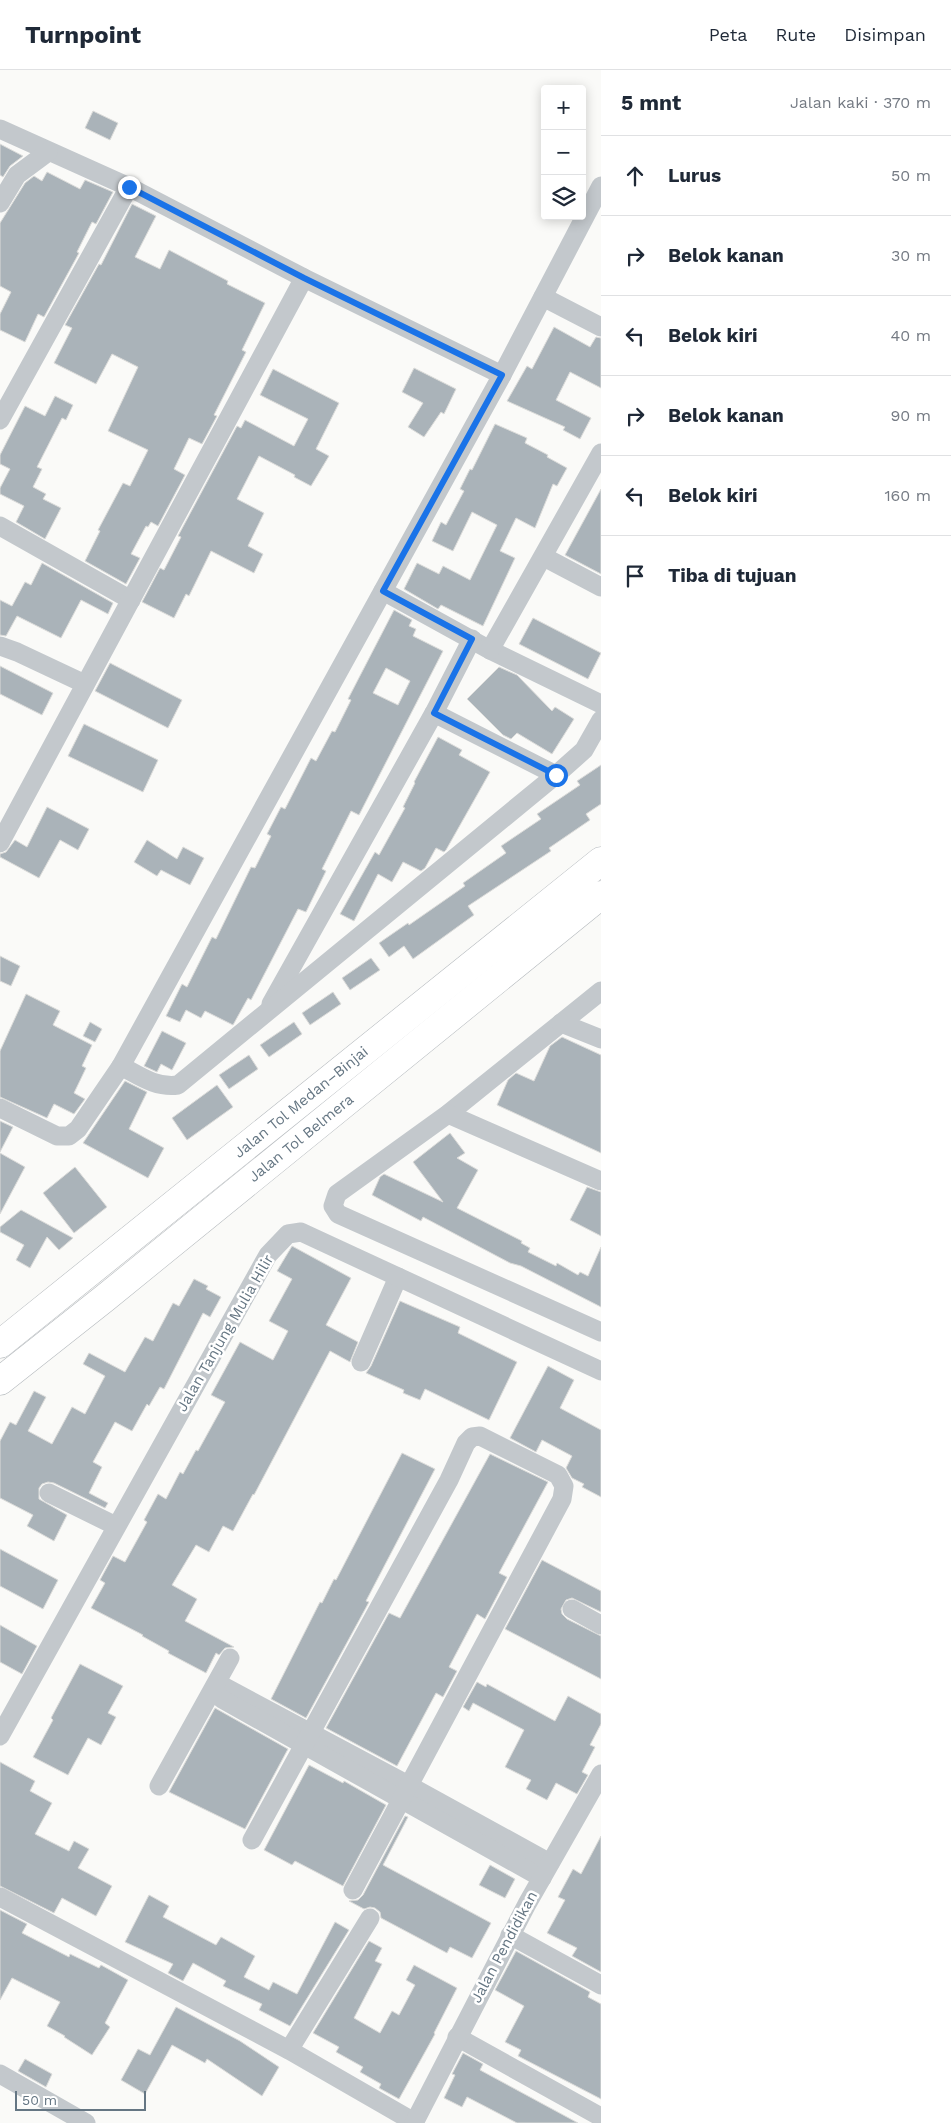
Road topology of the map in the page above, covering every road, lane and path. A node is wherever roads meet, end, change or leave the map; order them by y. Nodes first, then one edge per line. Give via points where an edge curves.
1 (0, 129) edge
2 (48, 152) junction
3 (601, 186) edge
4 (129, 187) junction
5 (0, 203) edge
6 (304, 278) junction
7 (543, 297) junction
8 (601, 327) edge
9 (502, 375) junction
10 (0, 420) edge
11 (601, 453) edge
12 (0, 526) edge
13 (544, 557) junction
14 (601, 587) edge
15 (383, 591) junction
16 (130, 600) junction
17 (472, 639) junction
18 (0, 646) edge
19 (490, 650) junction
20 (85, 684) junction
21 (601, 704) edge
22 (434, 713) junction
23 (601, 720) edge
24 (556, 775) junction
25 (0, 843) edge
26 (601, 860) edge
27 (601, 894) edge
28 (601, 991) edge
29 (266, 1013) junction
30 (561, 1023) junction
31 (601, 1039) edge
32 (121, 1066) junction
33 (0, 1108) edge
34 (448, 1114) junction
35 (601, 1181) edge
36 (398, 1277) junction
37 (601, 1332) edge
38 (0, 1344) edge
39 (361, 1362) dead end
40 (601, 1371) edge
41 (0, 1381) edge
42 (49, 1493) dead end
43 (116, 1526) junction
44 (572, 1609) dead end
45 (601, 1625) edge
46 (230, 1658) dead end
47 (214, 1688) junction
48 (0, 1736) edge
49 (308, 1739) junction
50 (601, 1774) edge
51 (159, 1786) dead end
52 (404, 1792) junction
53 (252, 1840) dead end
54 (546, 1871) junction
55 (353, 1890) dead end
56 (0, 1897) edge
57 (370, 1918) dead end
58 (510, 1935) junction
59 (601, 1985) edge
60 (457, 2037) junction
61 (289, 2050) junction
62 (0, 2074) edge
63 (601, 2117) edge
64 (414, 2122) edge
65 (86, 2123) edge

1 - 2 street
2 - 4 street
2 - 5 street via 17,175
3 - 7 street
4 - 6 street
4 - 10 street
6 - 9 street
6 - 16 street
7 - 8 street
7 - 9 street
9 - 15 street
11 - 13 street
12 - 16 street
13 - 14 street
13 - 19 street
15 - 17 street
15 - 32 street
16 - 20 street
17 - 19 street
17 - 22 street
18 - 20 street
19 - 21 street
20 - 25 street
22 - 24 street
22 - 29 street
23 - 24 street via 584,750
24 - 29 street
26 - 38 highway, Jalan Tol Medan–Binjai
27 - 41 highway, Jalan Tol Belmera
28 - 30 street
29 - 32 street via 178,1086 155,1084
30 - 31 street
30 - 34 street
32 - 33 street via 78,1129 68,1136 57,1136
34 - 35 street
34 - 37 street via 337,1194 334,1208 338,1214
36 - 39 street
36 - 40 street, Jalan Tanjung Mulia Hilir
36 - 43 street, Jalan Tanjung Mulia Hilir via 301,1232 288,1234 268,1255
42 - 43 street
43 - 48 street, Jalan Tanjung Mulia Hilir
44 - 45 street
46 - 47 street
47 - 49 street
47 - 51 street
49 - 52 street
49 - 52 street via 466,1443 472,1437 480,1436 558,1475 564,1486 562,1498
49 - 53 street
50 - 54 street, Jalan Pendidikan
52 - 54 street
52 - 55 street
54 - 58 street, Jalan Pendidikan
56 - 61 street
57 - 61 street
58 - 59 street
58 - 60 street, Jalan Pendidikan
60 - 63 street
60 - 64 street, Jalan Pendidikan
61 - 64 street
62 - 65 street

